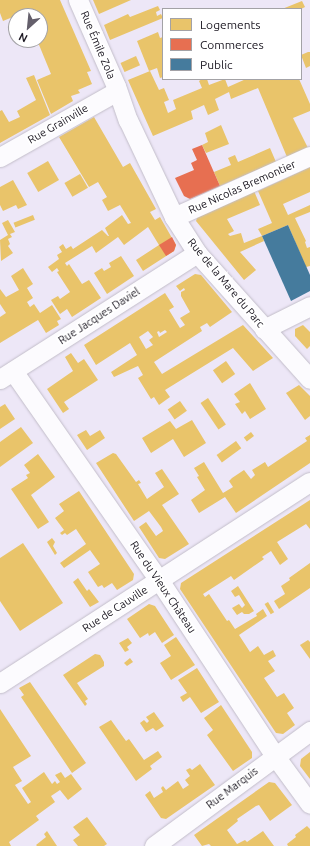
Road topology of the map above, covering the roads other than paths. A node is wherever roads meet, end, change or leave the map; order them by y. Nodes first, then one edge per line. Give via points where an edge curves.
1 (78, 0) edge
2 (117, 91) junction
3 (310, 156) edge
4 (0, 157) edge
5 (174, 217) junction
6 (197, 253) junction
7 (310, 306) edge
8 (264, 329) junction
9 (7, 375) edge
10 (310, 379) edge
11 (310, 482) edge
12 (159, 580) junction
13 (0, 683) edge
14 (310, 731) edge
15 (275, 756) junction
16 (310, 804) edge
17 (154, 846) edge

1 - 2 street, Rue Émile Zola
2 - 4 street, Rue Grainville
2 - 5 street, Rue de la Mare du Parc
3 - 5 street, Rue Nicolas Bremontier
5 - 6 street, Rue de la Mare du Parc
6 - 8 street, Rue de la Mare du Parc
6 - 9 street, Rue Jacques Daviel
7 - 8 street
8 - 10 street, Rue de la Mare du Parc
9 - 12 street, Rue du Vieux Château
11 - 12 street, Rue de Cauville
12 - 13 street, Rue de Cauville
12 - 15 street, Rue du Vieux Château
14 - 15 street, Rue Marquis
15 - 16 street, Rue du Vieux Château
15 - 17 street, Rue Marquis

